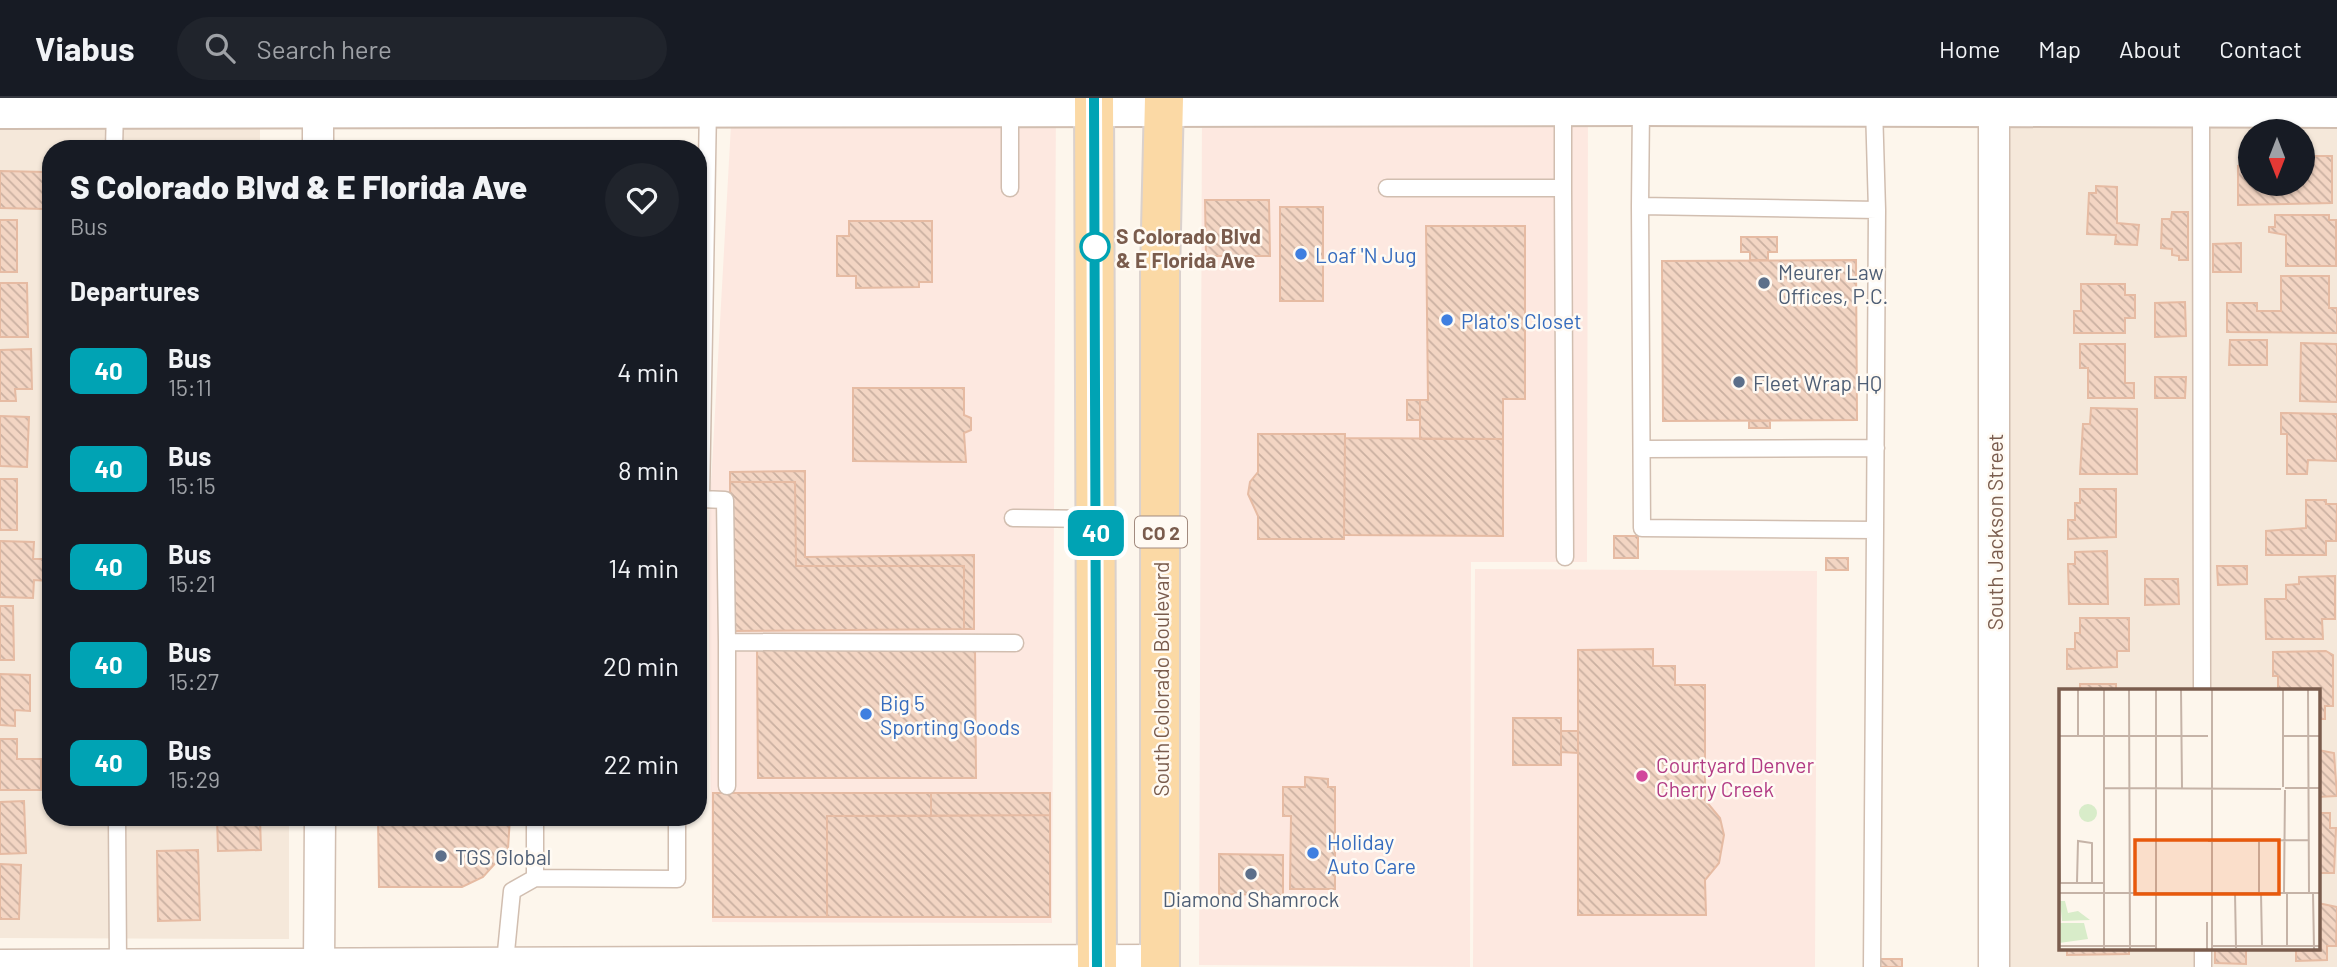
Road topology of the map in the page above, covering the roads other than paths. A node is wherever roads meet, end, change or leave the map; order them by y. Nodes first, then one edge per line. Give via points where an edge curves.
1 (1094, 102) edge
2 (1994, 102) edge
3 (75, 103) edge
4 (491, 103) edge
5 (708, 103) edge
6 (1164, 103) edge
7 (1616, 103) edge
8 (2201, 103) edge
9 (295, 105) edge
10 (1010, 107) junction
11 (1563, 107) junction
12 (1874, 107) junction
13 (115, 108) junction
14 (2337, 108) edge
15 (0, 109) edge
16 (114, 140) edge
17 (313, 140) edge
18 (707, 140) edge
19 (1010, 187) dead end
20 (1387, 188) dead end
21 (1563, 188) junction
22 (1640, 206) junction
23 (1877, 210) junction
24 (1876, 448) junction
25 (1642, 449) junction
26 (707, 499) edge
27 (1013, 518) dead end
28 (1096, 519) junction
29 (1875, 530) junction
30 (1564, 557) dead end
31 (727, 642) junction
32 (1015, 643) dead end
33 (2203, 689) edge
34 (727, 786) dead end
35 (117, 826) edge
36 (320, 826) edge
37 (535, 826) edge
38 (677, 826) edge
39 (535, 878) junction
40 (505, 961) junction
41 (1160, 963) edge
42 (118, 964) junction
43 (612, 964) edge
44 (703, 964) edge
45 (768, 964) edge
46 (1097, 964) edge
47 (0, 965) edge
48 (319, 965) edge
49 (1872, 967) edge
50 (1994, 967) edge

1 - 6 street
1 - 10 street
1 - 28 main road
2 - 8 street
2 - 12 street
2 - 50 street, South Jackson Street
3 - 13 street
3 - 15 street
4 - 5 street
4 - 9 street
5 - 10 street
5 - 18 lane
6 - 11 street
6 - 41 main road, South Colorado Boulevard / CO 2
7 - 11 street
7 - 12 street
7 - 22 lane
8 - 14 street
8 - 33 lane
9 - 13 street
9 - 17 street
10 - 19 lane
11 - 21 lane
12 - 23 lane
13 - 16 lane
20 - 21 lane
21 - 30 lane
22 - 23 lane
22 - 25 lane
23 - 24 lane
24 - 25 lane
24 - 29 lane
25 - 29 lane via 1642,528
26 - 31 lane via 725,500
27 - 28 lane
28 - 46 main road
29 - 49 lane
31 - 32 lane
31 - 34 lane
35 - 42 lane
36 - 48 street
37 - 39 lane
38 - 39 lane via 677,879
39 - 40 lane via 512,891
40 - 43 street
40 - 48 street
41 - 46 street
42 - 47 street
42 - 48 street
43 - 44 street
44 - 45 street
45 - 46 street

